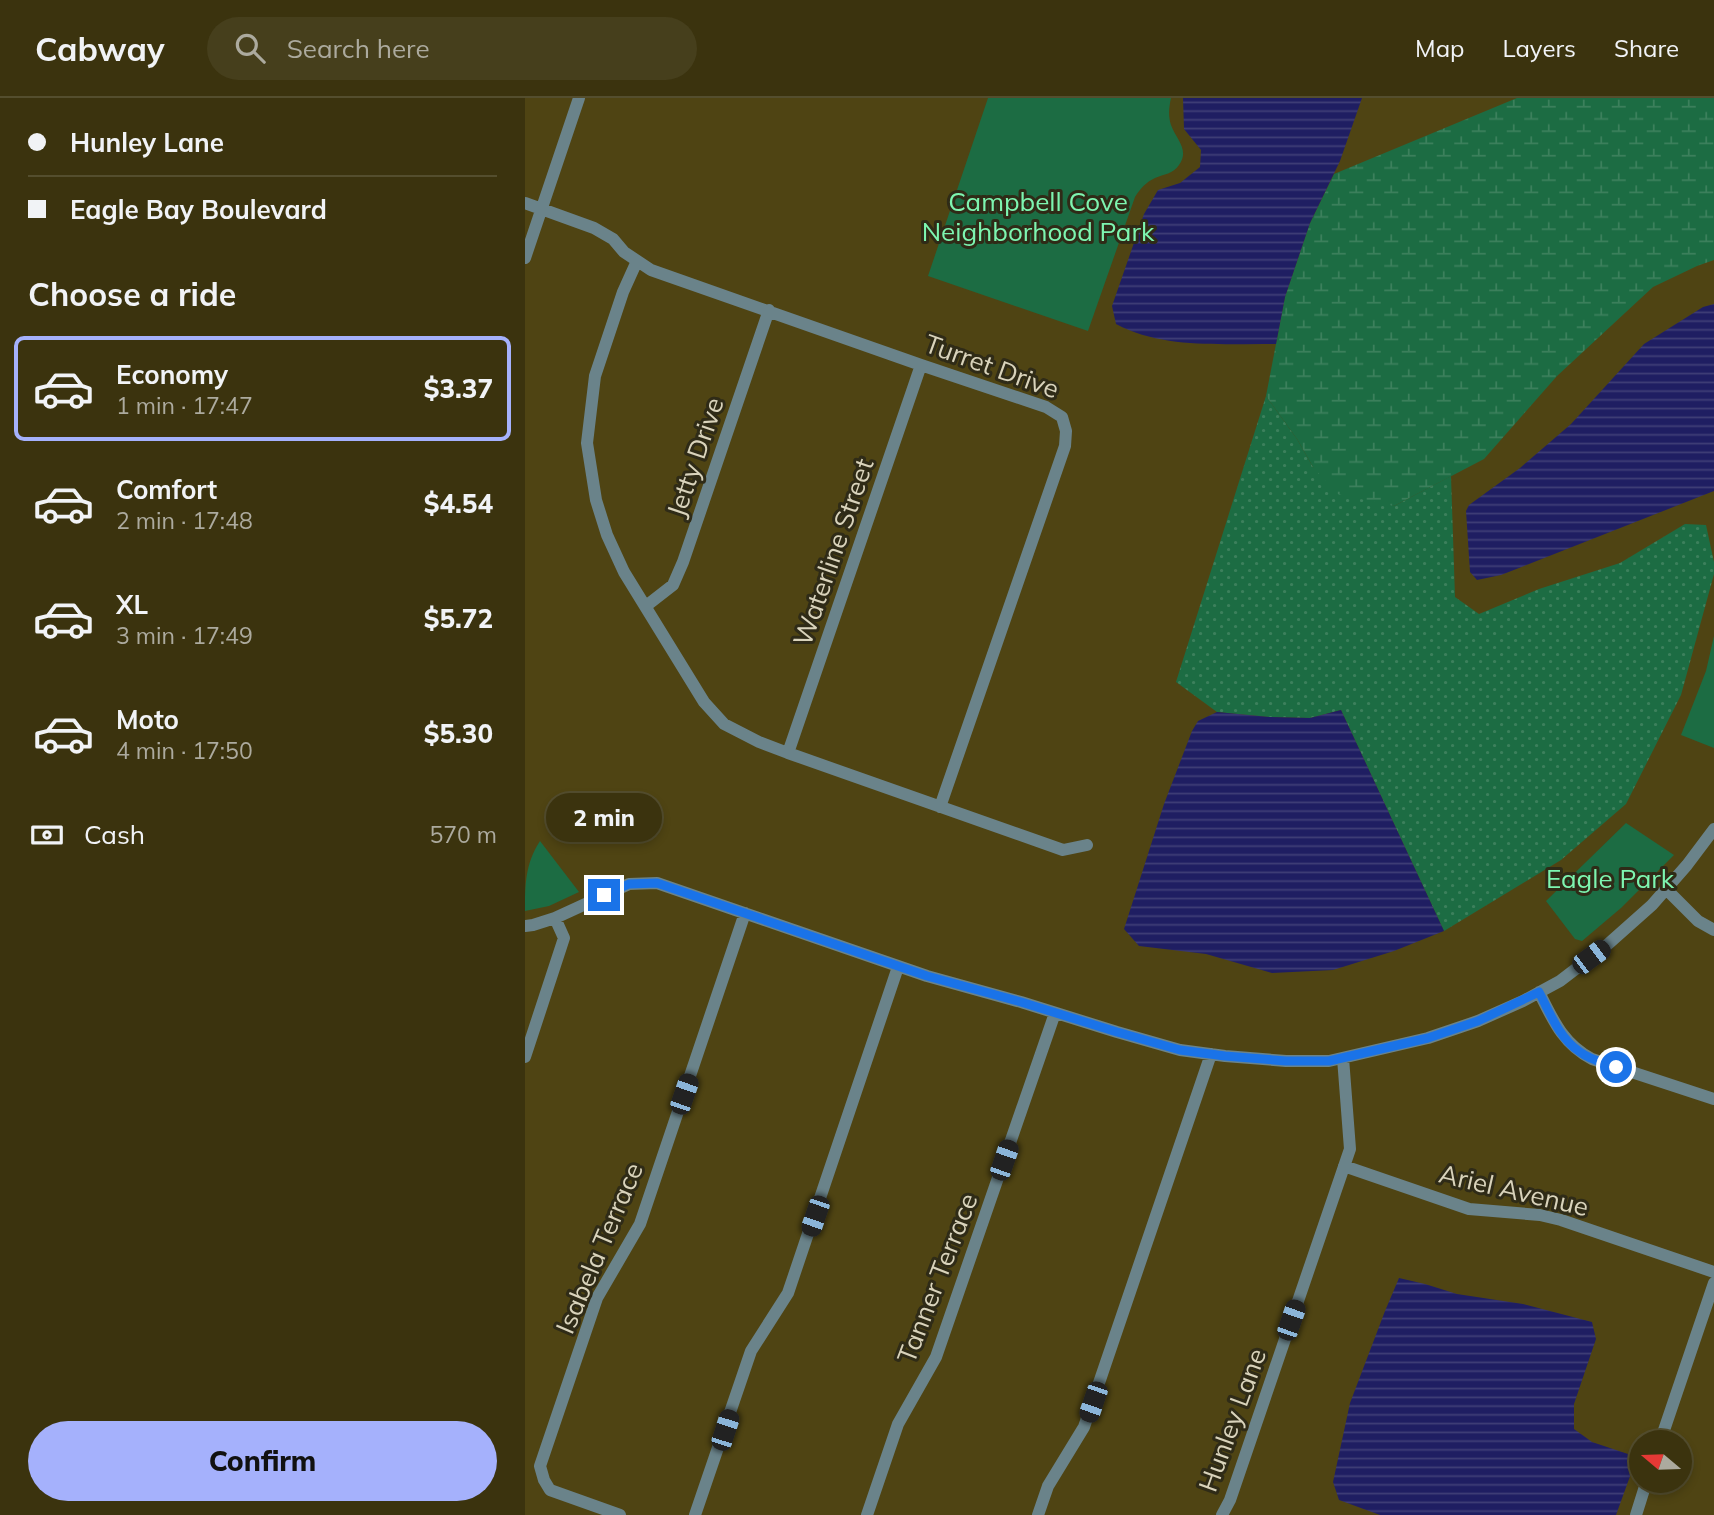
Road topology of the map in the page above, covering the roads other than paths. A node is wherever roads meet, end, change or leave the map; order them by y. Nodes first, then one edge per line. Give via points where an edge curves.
1 (579, 98) edge
2 (525, 204) edge
3 (541, 209) junction
4 (525, 258) edge
5 (637, 261) junction
6 (769, 310) junction
7 (921, 365) junction
8 (646, 606) junction
9 (787, 753) junction
10 (940, 807) junction
11 (1714, 829) edge
12 (1087, 845) dead end
13 (1666, 889) junction
14 (745, 913) junction
15 (555, 918) junction
16 (525, 926) edge
17 (1714, 930) edge
18 (898, 967) junction
19 (1539, 992) junction
20 (1055, 1013) junction
21 (1211, 1054) junction
22 (525, 1057) edge
23 (1343, 1058) junction
24 (1714, 1099) edge
25 (1344, 1166) junction
26 (1714, 1272) edge
27 (1714, 1283) edge
28 (1664, 1430) edge
29 (1643, 1493) edge
30 (620, 1515) edge
31 (695, 1515) edge
32 (867, 1515) edge
33 (1038, 1515) edge
34 (1222, 1515) edge
35 (1637, 1515) edge

1 - 3 street
2 - 3 street, Turret Drive
3 - 4 street
3 - 5 street, Turret Drive via 594,228
5 - 6 street, Turret Drive via 651,270
5 - 8 street via 595,376 587,443 607,535
6 - 7 street, Turret Drive
6 - 8 street, Jetty Drive via 678,573 673,585
7 - 9 street, Waterline Street
7 - 10 street, Turret Drive via 1046,407 1062,417 1066,431 1065,446
8 - 9 street via 704,702 724,724
9 - 10 street
10 - 12 street via 1063,850
11 - 13 street
13 - 17 street
13 - 19 street via 1607,946
14 - 15 street via 657,883 629,884
14 - 18 street
14 - 30 street, Isabela Terrace via 640,1224 597,1298 540,1466 550,1490
15 - 16 street
15 - 22 street via 564,939
18 - 20 street
18 - 31 street via 788,1293 751,1350
19 - 23 street via 1428,1038
19 - 24 street via 1557,1027 1580,1053
20 - 21 street via 1180,1050
20 - 32 street, Tanner Terrace via 936,1357 898,1424
21 - 23 street via 1286,1061
21 - 33 street via 1084,1427 1048,1486
23 - 25 street, Hunley Lane via 1350,1149
25 - 26 street, Ariel Avenue via 1469,1209 1561,1220
25 - 34 street, Hunley Lane
27 - 28 street
29 - 35 street

